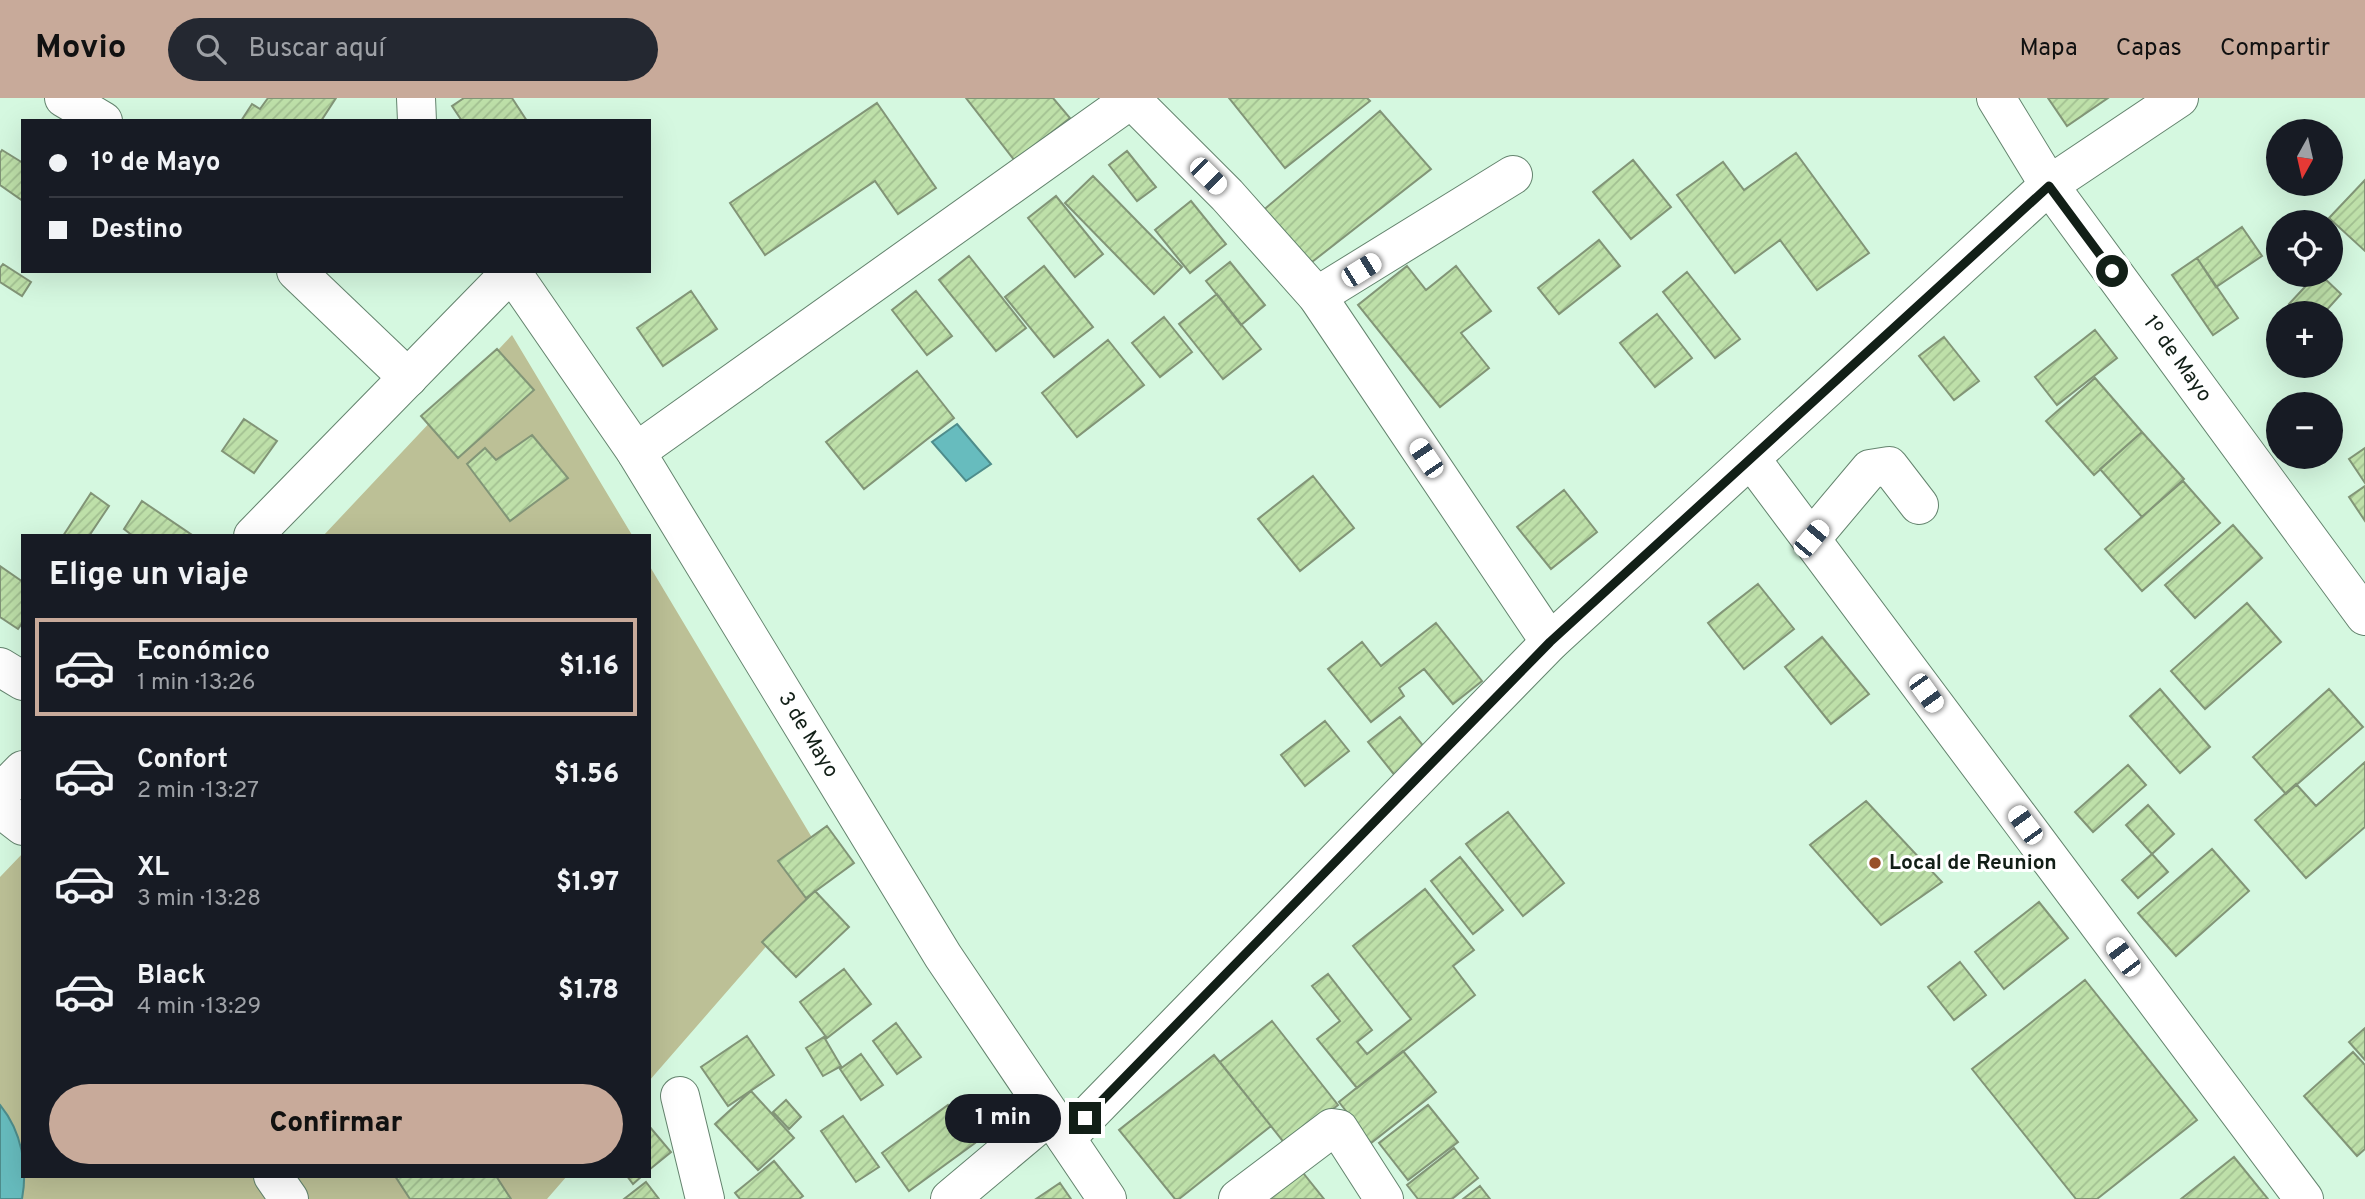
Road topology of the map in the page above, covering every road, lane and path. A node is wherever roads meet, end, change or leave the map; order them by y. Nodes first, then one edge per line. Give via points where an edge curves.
1 (64, 98) edge
2 (416, 98) edge
3 (1131, 98) edge
4 (1996, 98) edge
5 (2179, 98) edge
6 (100, 119) edge
7 (417, 119) edge
8 (1513, 175) dead end
9 (2049, 186) junction
10 (298, 273) edge
11 (510, 273) edge
12 (512, 273) edge
13 (1317, 296) junction
14 (408, 378) junction
15 (636, 452) junction
16 (1751, 459) junction
17 (1919, 505) dead end
18 (255, 534) edge
19 (1811, 539) junction
20 (2365, 616) edge
21 (1550, 642) junction
22 (0, 667) edge
23 (21, 680) edge
24 (21, 772) edge
25 (0, 793) edge
26 (0, 808) edge
27 (21, 825) edge
28 (680, 1096) dead end
29 (1058, 1127) junction
30 (274, 1178) edge
31 (289, 1199) edge
32 (705, 1199) edge
33 (950, 1199) edge
34 (1107, 1199) edge
35 (1238, 1199) edge
36 (1384, 1199) edge
37 (2304, 1199) edge

1 - 6 street
2 - 7 street
3 - 13 street via 1227,195
3 - 15 street
4 - 9 street, 1º de Mayo
5 - 9 street
8 - 13 street
9 - 16 street
9 - 20 street, 1º de Mayo
10 - 14 street
11 - 14 street
12 - 15 street, 3 de Mayo
13 - 21 street
14 - 18 street
15 - 29 street, 3 de Mayo via 943,956
16 - 19 street
16 - 21 street
17 - 19 street via 1889,466 1870,469
19 - 37 street
21 - 29 street
22 - 23 street
24 - 25 street
26 - 27 street
28 - 32 street
29 - 33 street
29 - 34 street, 3 de Mayo
30 - 31 street
35 - 36 street via 1332,1128 1339,1129

